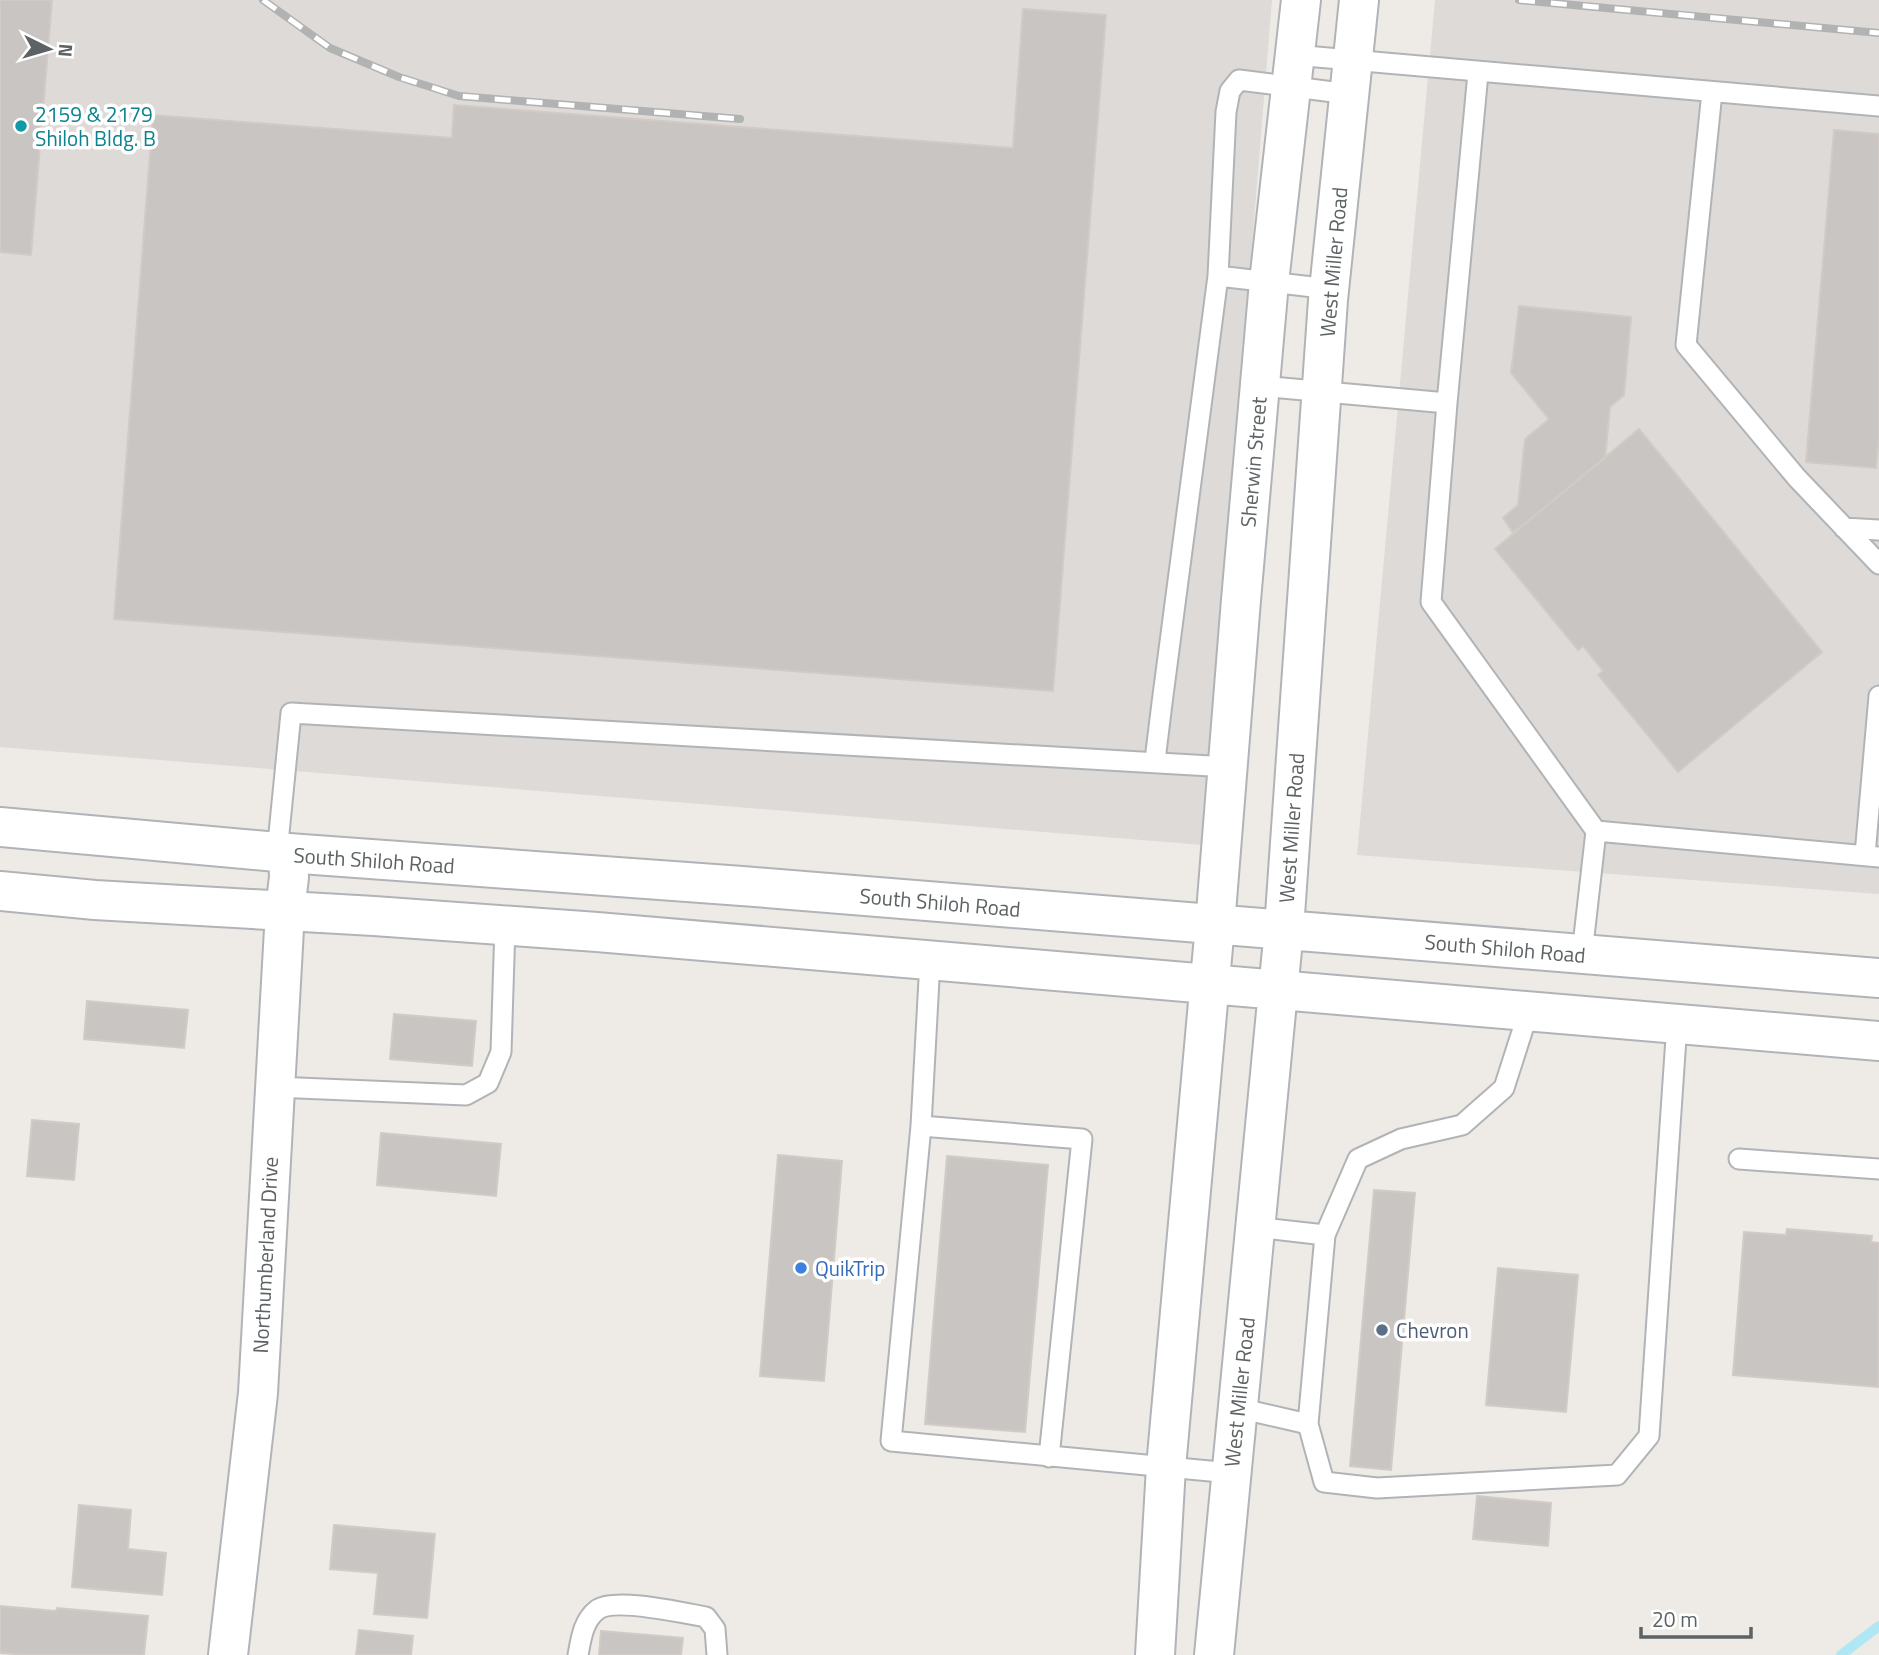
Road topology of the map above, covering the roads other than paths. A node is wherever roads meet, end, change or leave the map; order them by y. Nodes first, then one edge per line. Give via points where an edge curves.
1 (1301, 0) edge
2 (1359, 0) edge
3 (1293, 70) junction
4 (1478, 73) junction
5 (1351, 78) junction
6 (1712, 92) junction
7 (1879, 106) edge
8 (1218, 276) junction
9 (1269, 282) junction
10 (1329, 289) junction
11 (1260, 386) junction
12 (1322, 391) junction
13 (1447, 403) junction
14 (1844, 528) junction
15 (1879, 530) edge
16 (1879, 564) edge
17 (1879, 696) edge
18 (1157, 762) junction
19 (1228, 767) junction
20 (0, 827) edge
21 (1596, 831) junction
22 (283, 853) junction
23 (1872, 856) edge
24 (0, 891) edge
25 (285, 911) junction
26 (1215, 925) junction
27 (505, 926) junction
28 (1284, 929) junction
29 (1582, 954) junction
30 (930, 961) junction
31 (1879, 978) edge
32 (1210, 985) junction
33 (1278, 988) junction
34 (1529, 1010) junction
35 (1677, 1023) junction
36 (1879, 1041) edge
37 (275, 1087) junction
38 (921, 1126) junction
39 (1739, 1159) dead end
40 (1879, 1169) edge
41 (1255, 1227) junction
42 (1325, 1236) junction
43 (1238, 1408) junction
44 (1308, 1424) junction
45 (1049, 1457) junction
46 (1166, 1466) junction
47 (1231, 1473) junction
48 (228, 1655) edge
49 (578, 1655) edge
50 (717, 1655) edge
51 (1155, 1655) edge
52 (1214, 1655) edge

1 - 3 main road, Sherwin Street
2 - 5 main road, West Miller Road
3 - 5 lane
3 - 5 lane
3 - 8 lane via 1239,80 1230,91
3 - 9 main road, Sherwin Street
4 - 5 lane
4 - 6 lane
4 - 13 lane
5 - 10 main road, West Miller Road
6 - 7 lane
6 - 14 lane via 1686,345
8 - 9 lane
8 - 18 lane
9 - 10 lane
9 - 11 main road, Sherwin Street
10 - 12 main road, West Miller Road
11 - 12 lane
11 - 19 main road, Sherwin Street
12 - 13 lane
12 - 28 main road, West Miller Road
13 - 21 lane via 1431,602
14 - 15 lane
14 - 16 lane
17 - 23 lane
18 - 19 lane
18 - 22 lane via 291,713
19 - 26 main road, Sherwin Street
20 - 22 main road, South Shiloh Road
21 - 23 lane
21 - 29 lane
22 - 25 main road, Northumberland Drive via 289,877
22 - 26 main road, South Shiloh Road
24 - 25 main road
25 - 27 main road
25 - 37 main road, Northumberland Drive
26 - 28 main road, South Shiloh Road
26 - 32 main road
27 - 30 main road
27 - 37 lane via 501,1052 488,1083 466,1095
28 - 29 main road, South Shiloh Road
28 - 33 main road, West Miller Road
29 - 31 main road, South Shiloh Road
30 - 32 main road
30 - 38 lane
32 - 33 main road
32 - 46 main road
33 - 34 main road
33 - 41 main road, West Miller Road
34 - 35 main road
34 - 42 lane via 1504,1088 1461,1125 1401,1139 1358,1159
35 - 36 main road
35 - 44 lane via 1649,1436 1617,1475 1377,1488 1324,1482
37 - 48 main road, Northumberland Drive via 258,1393
38 - 45 lane via 891,1441
38 - 45 lane via 1082,1139
39 - 40 lane
41 - 42 lane
41 - 43 main road, West Miller Road
42 - 44 lane
43 - 44 lane
43 - 47 main road, West Miller Road
45 - 46 lane
46 - 47 lane
46 - 51 main road
47 - 52 main road, West Miller Road
49 - 50 lane via 584,1627 597,1610 614,1603 706,1617 715,1629

